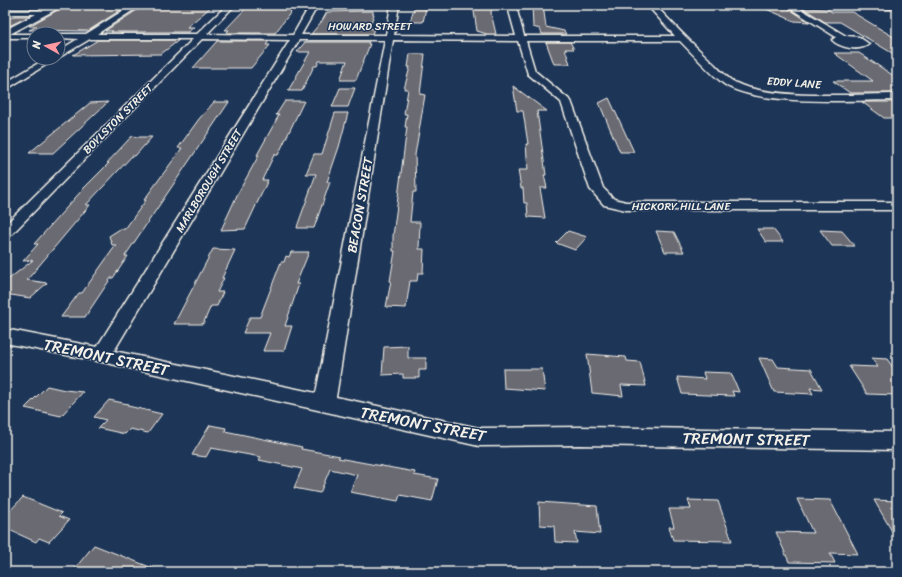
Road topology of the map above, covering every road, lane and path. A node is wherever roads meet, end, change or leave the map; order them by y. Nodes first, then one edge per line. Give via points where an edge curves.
1 (60, 5) edge
2 (138, 5) edge
3 (231, 5) edge
4 (314, 5) edge
5 (395, 5) edge
6 (513, 5) edge
7 (651, 5) edge
8 (789, 5) edge
9 (869, 5) edge
10 (897, 7) edge
11 (5, 12) edge
12 (46, 12) junction
13 (5, 35) edge
14 (26, 36) edge
15 (66, 36) edge
16 (200, 36) junction
17 (88, 37) junction
18 (296, 37) junction
19 (390, 37) junction
20 (843, 37) dead end
21 (522, 39) junction
22 (682, 39) junction
23 (66, 50) edge
24 (40, 66) edge
25 (5, 87) edge
26 (897, 98) edge
27 (897, 206) edge
28 (5, 233) edge
29 (5, 336) edge
30 (102, 356) junction
31 (324, 404) junction
32 (897, 441) edge

1 - 12 street
2 - 17 street
3 - 16 street, BOYLSTON STREET
4 - 18 street, MARLBOROUGH STREET
5 - 19 street, BEACON STREET
6 - 21 street, HICKORY HILL LANE
7 - 22 street, EDDY LANE
8 - 20 street
9 - 10 street
11 - 12 street
12 - 13 street
13 - 14 street
15 - 17 street, HOWARD STREET
16 - 17 street, HOWARD STREET
16 - 18 street, HOWARD STREET
16 - 28 street, BOYLSTON STREET
17 - 23 street
18 - 19 street, HOWARD STREET
18 - 30 street, MARLBOROUGH STREET
19 - 21 street, HOWARD STREET
19 - 31 street, BEACON STREET
21 - 22 street, HOWARD STREET
21 - 27 street, HICKORY HILL LANE via 531,72 566,101 597,189 609,202 626,206
22 - 26 street, EDDY LANE via 728,82 737,87 788,97
24 - 25 street
29 - 30 street, TREMONT STREET
30 - 31 street, TREMONT STREET
31 - 32 street, TREMONT STREET via 479,437

